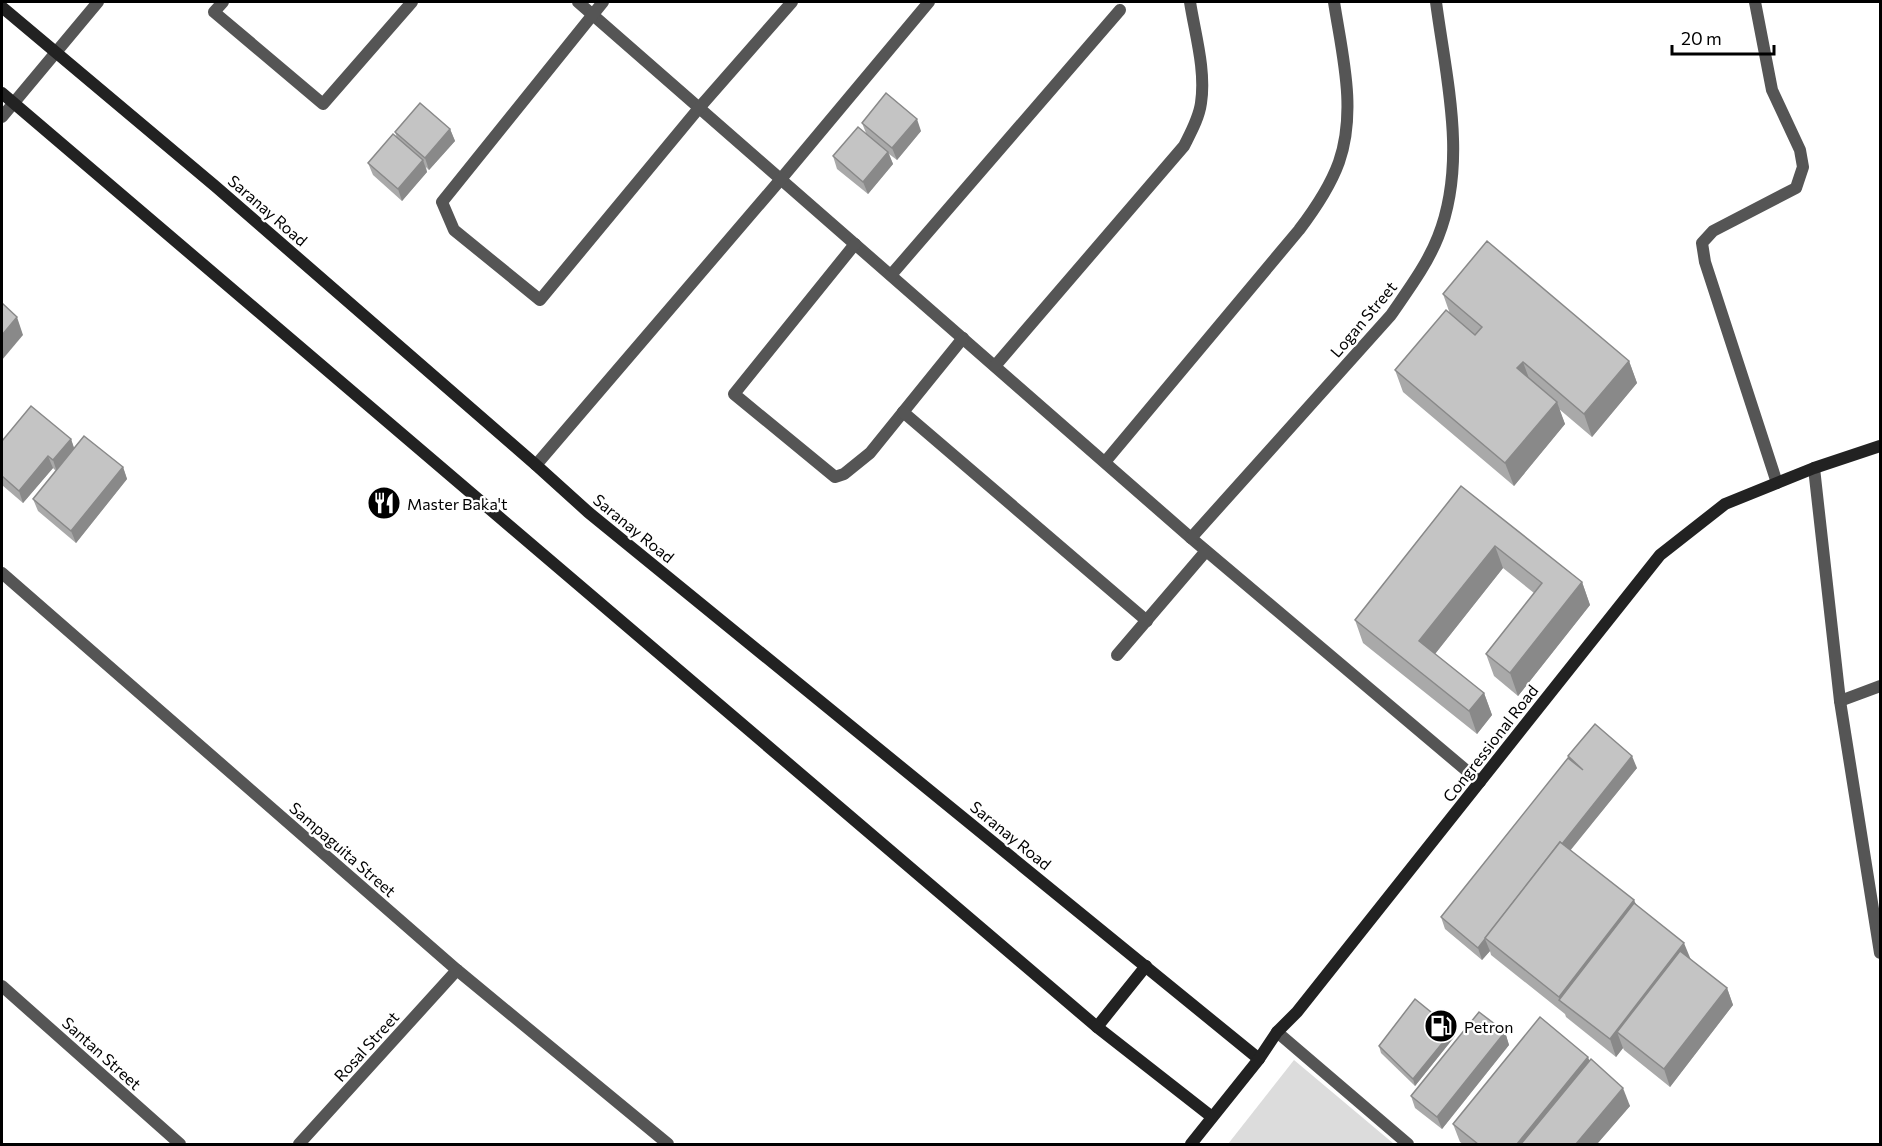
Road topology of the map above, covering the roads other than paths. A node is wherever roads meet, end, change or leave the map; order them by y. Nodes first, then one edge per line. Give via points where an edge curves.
1 (98, 2) edge
2 (223, 2) edge
3 (412, 2) edge
4 (578, 2) edge
5 (603, 2) edge
6 (792, 2) edge
7 (928, 2) edge
8 (1190, 2) edge
9 (1334, 2) edge
10 (1436, 2) edge
11 (1755, 2) edge
12 (2, 7) edge
13 (1120, 10) dead end
14 (592, 14) junction
15 (54, 54) junction
16 (2, 93) edge
17 (13, 104) junction
18 (699, 108) junction
19 (2, 117) edge
20 (780, 179) junction
21 (855, 244) junction
22 (891, 275) junction
23 (963, 338) junction
24 (995, 366) junction
25 (903, 411) junction
26 (1881, 447) edge
27 (1105, 462) junction
28 (536, 465) junction
29 (1814, 468) junction
30 (1777, 483) junction
31 (1191, 538) junction
32 (1206, 551) junction
33 (2, 573) edge
34 (1147, 621) junction
35 (1118, 655) dead end
36 (1881, 686) edge
37 (1840, 701) junction
38 (1480, 782) junction
39 (1881, 952) edge
40 (1146, 966) junction
41 (456, 970) junction
42 (2, 986) edge
43 (1097, 1027) junction
44 (1277, 1032) junction
45 (1259, 1059) junction
46 (1212, 1117) junction
47 (180, 1144) edge
48 (299, 1144) edge
49 (668, 1144) edge
50 (1191, 1144) edge
51 (1408, 1144) edge

1 - 15 street
2 - 3 street via 214,12 323,104
4 - 14 street
5 - 14 street
6 - 18 street
7 - 20 street
8 - 24 street via 1202,77 1201,104 1184,146
9 - 27 street via 1347,85 1347,122 1339,162 1318,204
10 - 31 street, Logan Street via 1454,140 1451,196 1438,237 1418,277 1391,315
11 - 30 street via 1772,90 1800,150 1803,166 1796,188 1713,231 1702,243
12 - 15 street, Saranay Road
13 - 22 street
14 - 18 street
14 - 18 street via 442,202 454,230 540,300
15 - 17 street
15 - 28 street, Saranay Road via 215,186
16 - 17 street
17 - 19 street
17 - 43 street
18 - 20 street
20 - 21 street
20 - 28 street
21 - 22 street
21 - 25 street via 734,394 835,477 870,453
22 - 23 street
23 - 24 street
23 - 25 street
24 - 27 street
25 - 34 street
26 - 29 street, Congressional Road
27 - 31 street
28 - 40 street, Saranay Road via 597,520
29 - 30 street, Congressional Road
29 - 37 street
30 - 38 street, Congressional Road via 1725,504 1660,555
31 - 32 street
32 - 34 street
32 - 38 street
33 - 41 street, Sampaguita Street
34 - 35 street
36 - 37 street
37 - 39 street
38 - 44 street, Congressional Road
40 - 43 street
40 - 45 street, Saranay Road
41 - 48 street, Rosal Street
41 - 49 street, Sampaguita Street
42 - 47 street, Santan Street
43 - 46 street
44 - 45 street, Congressional Road
44 - 51 street
45 - 46 street, Congressional Road
46 - 50 street, Congressional Road

